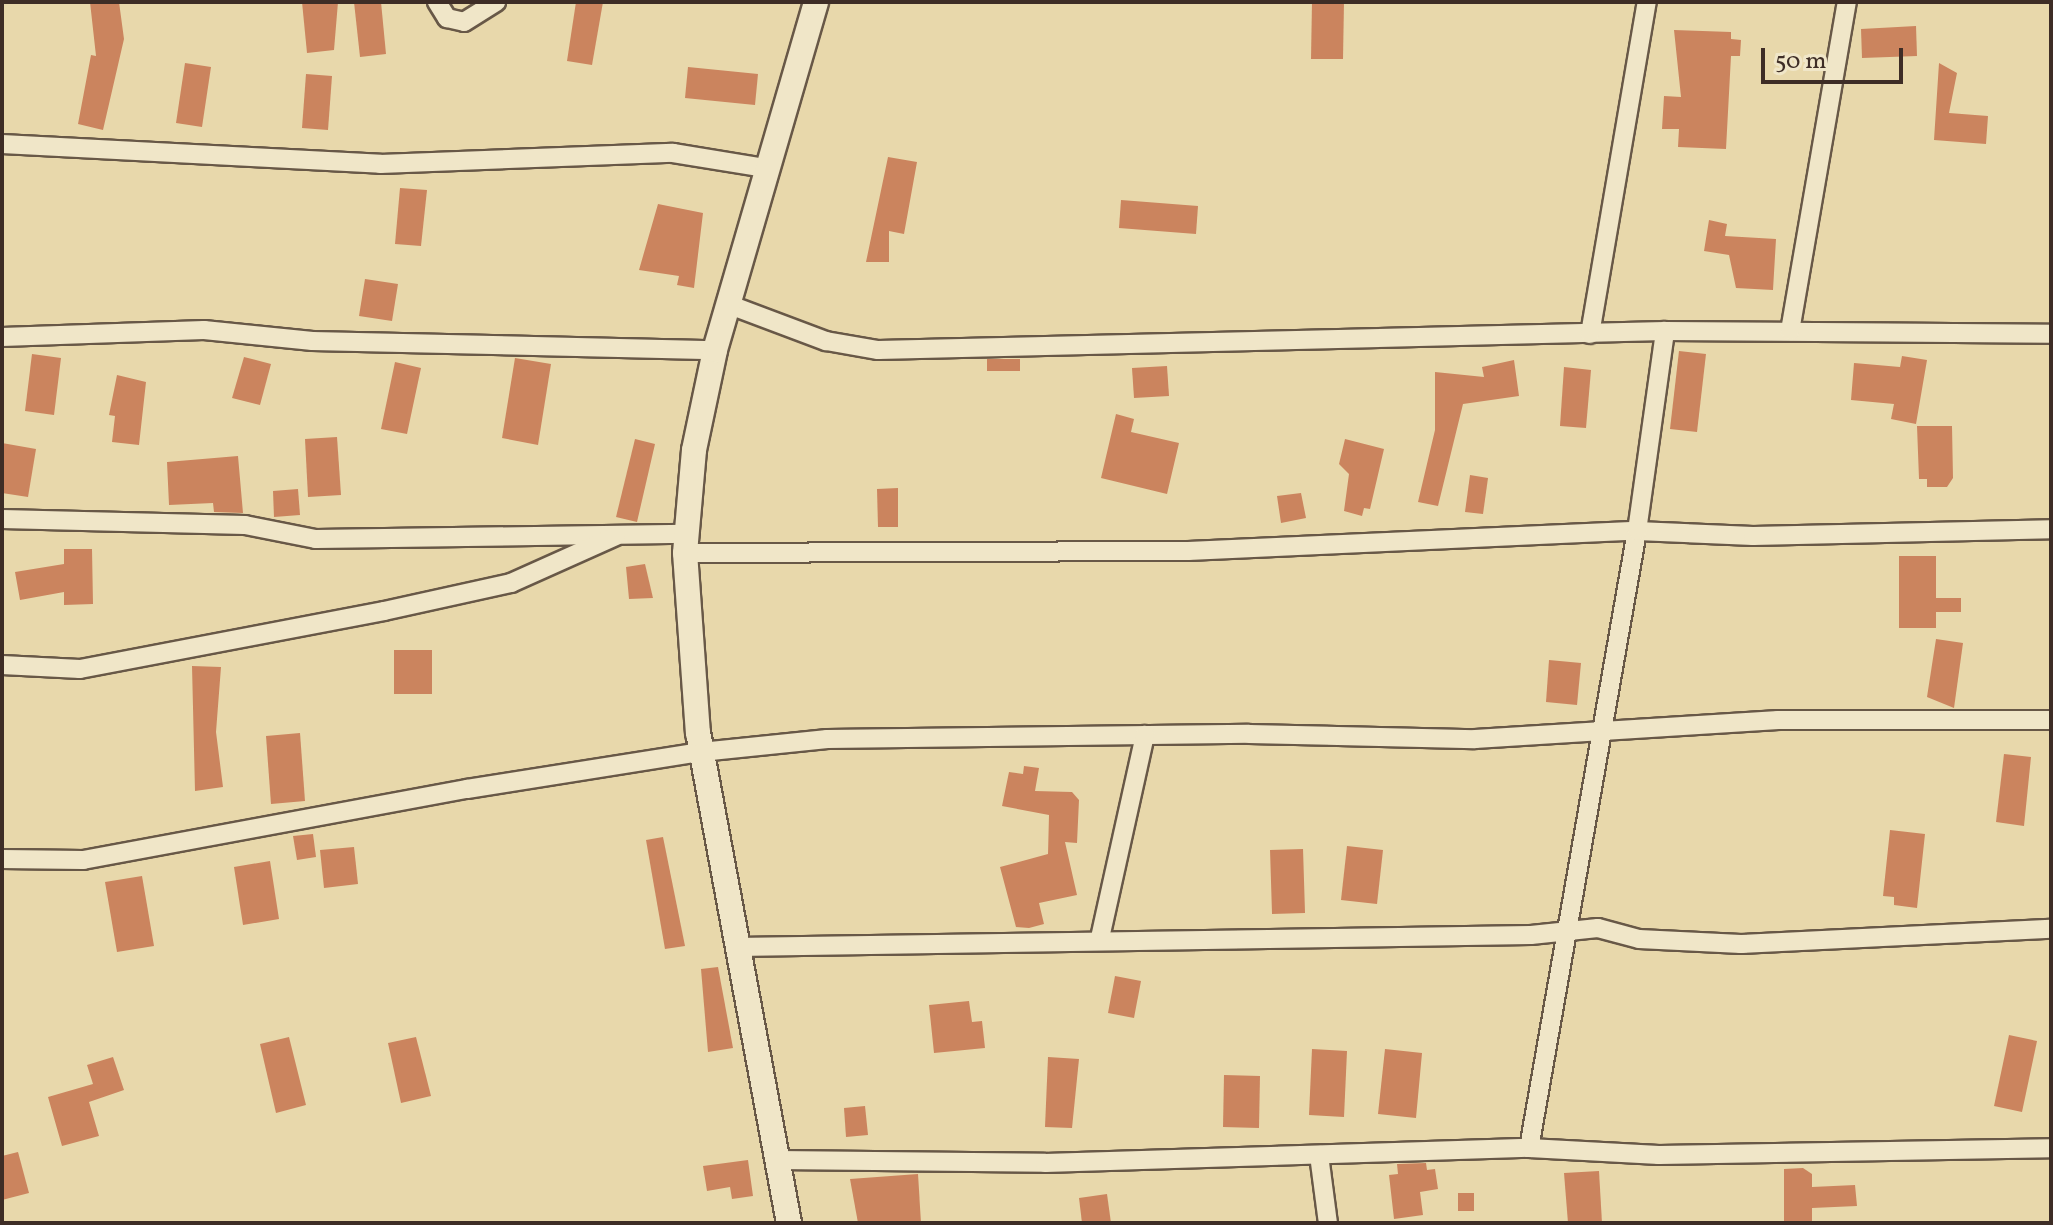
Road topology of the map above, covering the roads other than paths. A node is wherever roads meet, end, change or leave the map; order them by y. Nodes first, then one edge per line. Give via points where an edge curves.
1 (437, 2) edge
2 (496, 2) edge
3 (816, 2) edge
4 (1647, 2) edge
5 (1847, 2) edge
6 (2, 144) edge
7 (766, 168) junction
8 (730, 305) junction
9 (1665, 331) junction
10 (1790, 331) junction
11 (1590, 334) junction
12 (2051, 334) edge
13 (2, 337) edge
14 (715, 350) junction
15 (2, 519) edge
16 (2051, 529) edge
17 (1637, 531) junction
18 (618, 534) junction
19 (686, 543) junction
20 (2, 665) edge
21 (2051, 720) edge
22 (1598, 731) junction
23 (1145, 735) junction
24 (701, 752) junction
25 (2, 859) edge
26 (2051, 929) edge
27 (1568, 931) junction
28 (1100, 938) junction
29 (736, 947) junction
30 (1529, 1148) junction
31 (2051, 1148) edge
32 (1319, 1155) junction
33 (777, 1160) junction
34 (789, 1223) edge
35 (1328, 1223) edge

1 - 2 street via 447,18 464,22
3 - 7 street
4 - 11 street
5 - 10 street
6 - 7 street via 380,164 673,153
7 - 8 street
8 - 11 street via 826,341 878,350
8 - 14 street
9 - 10 street
9 - 11 street
9 - 17 street
10 - 12 street
13 - 14 street via 204,330 312,341
14 - 19 street via 694,450
15 - 18 street via 245,525 316,539
16 - 17 street via 1753,536
17 - 19 street via 1188,551
17 - 22 street
18 - 19 street
18 - 20 street via 511,583 399,608 80,669
19 - 24 street
21 - 22 street via 1791,720
22 - 23 street via 1475,739
22 - 27 street
23 - 24 street via 827,739
23 - 28 street
24 - 25 street via 260,824 83,860
24 - 29 street
26 - 27 street via 1741,944 1639,939 1598,928
27 - 28 street
27 - 30 street
28 - 29 street
29 - 33 street
30 - 31 street via 1659,1155
30 - 32 street
32 - 33 street via 1045,1163
32 - 35 street
33 - 34 street

